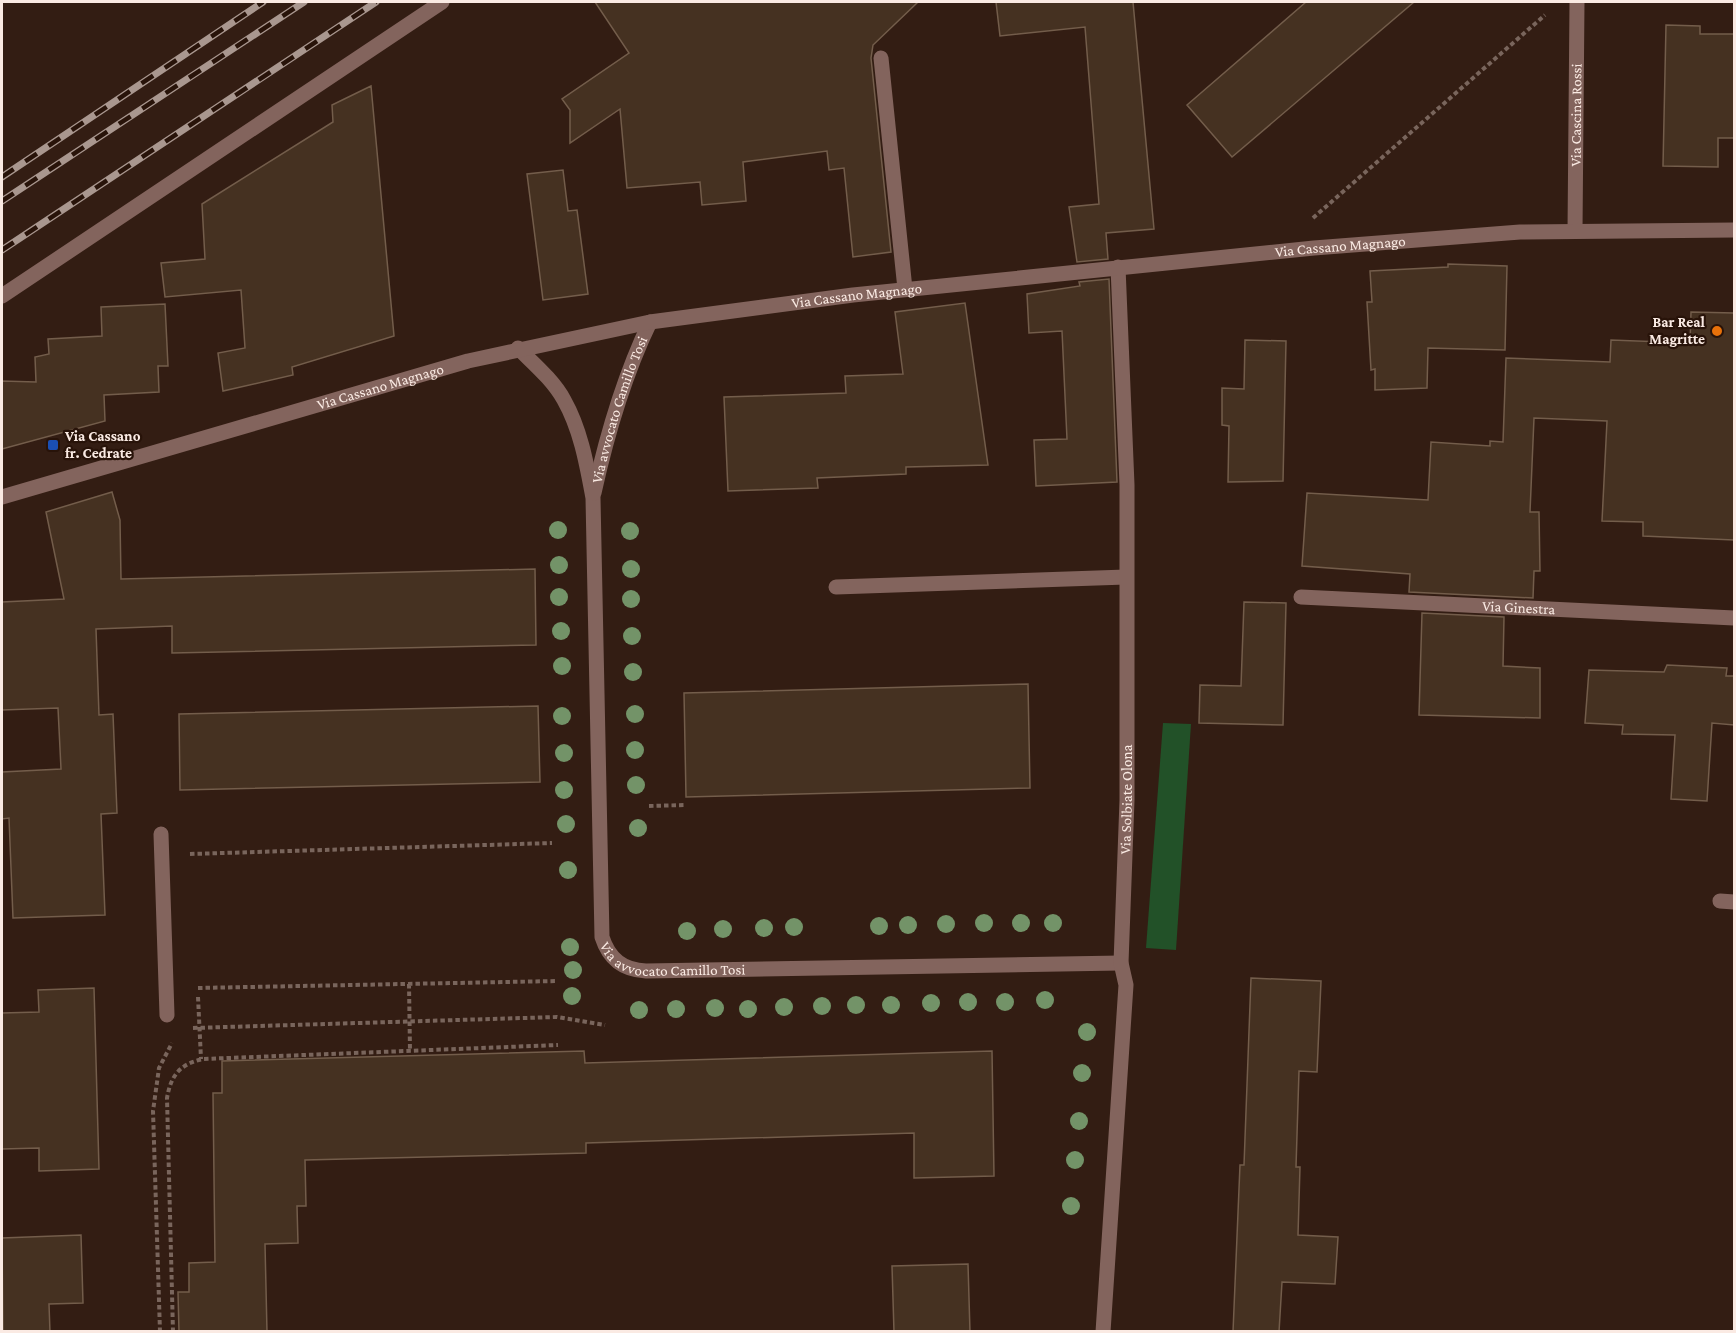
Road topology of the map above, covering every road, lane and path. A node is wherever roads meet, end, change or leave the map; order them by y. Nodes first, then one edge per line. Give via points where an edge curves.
1 (442, 2) edge
2 (1577, 2) edge
3 (1545, 15) dead end
4 (881, 58) dead end
5 (1312, 224) dead end
6 (1734, 230) edge
7 (1575, 231) junction
8 (1118, 267) junction
9 (905, 289) junction
10 (2, 296) edge
11 (650, 322) junction
12 (518, 348) junction
13 (2, 497) edge
14 (593, 498) junction
15 (1126, 577) junction
16 (836, 587) dead end
17 (1301, 597) dead end
18 (1734, 618) edge
19 (685, 805) dead end
20 (649, 806) dead end
21 (161, 834) dead end
22 (552, 843) dead end
23 (162, 855) junction
24 (1121, 963) junction
25 (197, 977) dead end
26 (557, 981) dead end
27 (409, 984) junction
28 (198, 988) junction
29 (167, 1015) dead end
30 (411, 1020) junction
31 (605, 1025) dead end
32 (200, 1026) junction
33 (188, 1029) dead end
34 (180, 1035) dead end
35 (558, 1045) dead end
36 (410, 1051) junction
37 (201, 1059) junction
38 (160, 1332) edge
39 (173, 1332) edge
40 (1102, 1332) edge

1 - 10 street
2 - 7 street, Via Cascina Rossi
3 - 5 path
4 - 9 street
6 - 7 street, Via Cassano Magnago
7 - 8 street, Via Cassano Magnago via 1418,239
8 - 9 street, Via Cassano Magnago
8 - 15 street, Via Solbiate Olona via 1127,485
9 - 11 street, Via Cassano Magnago
11 - 12 street, Via Cassano Magnago
11 - 14 street, Via avvocato Camillo Tosi via 612,421
12 - 13 street, Via Cassano Magnago
12 - 14 street, Via avvocato Camillo Tosi via 565,401 580,439
14 - 24 street, Via avvocato Camillo Tosi via 602,937 611,957 625,967 646,971
15 - 16 street
15 - 24 street, Via Solbiate Olona via 1127,800
17 - 18 street, Via Ginestra
19 - 20 path
21 - 23 street
22 - 23 path
23 - 29 street
24 - 40 street, Via Solbiate Olona via 1126,985
25 - 28 path
26 - 27 path
27 - 28 path
27 - 30 path
28 - 32 path
30 - 31 path via 557,1017
30 - 32 path
30 - 36 path
32 - 33 path
32 - 37 path
34 - 38 path via 159,1068 153,1111
35 - 36 path
36 - 37 path
37 - 39 path via 177,1069 167,1098

